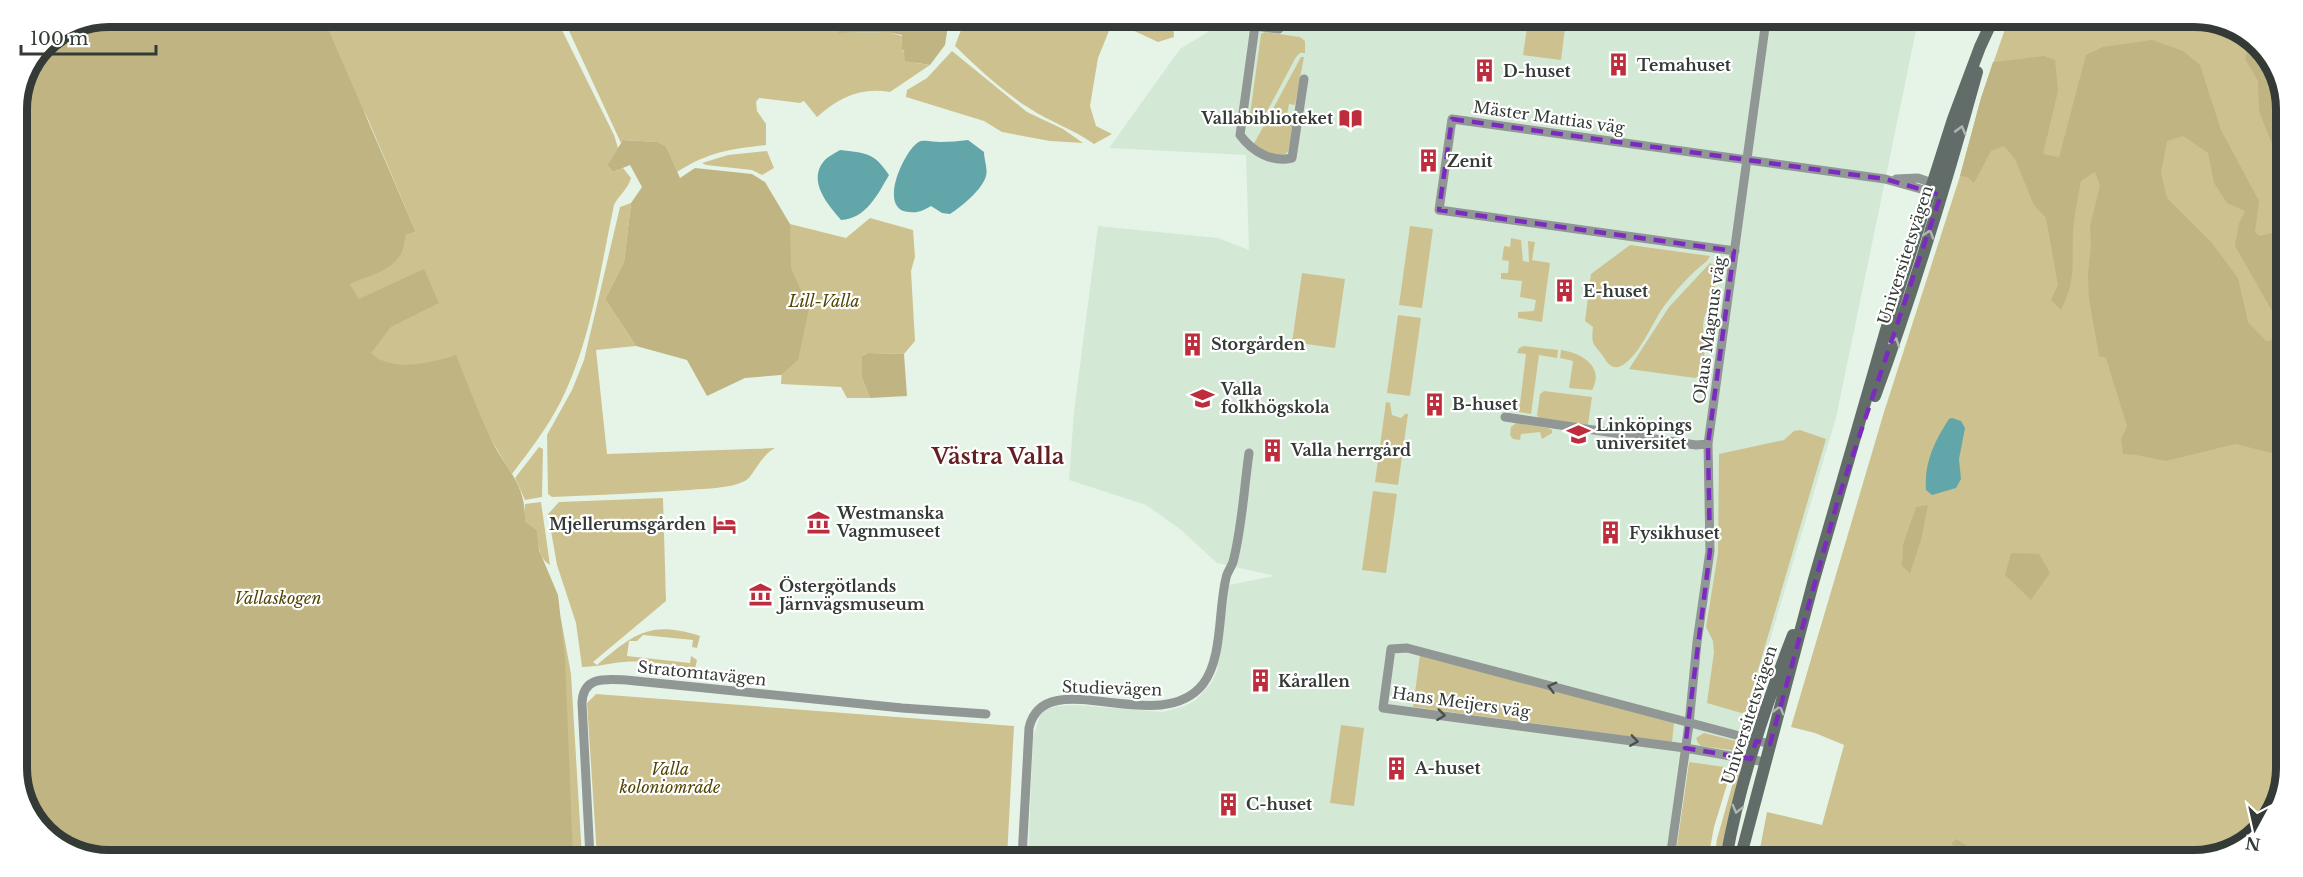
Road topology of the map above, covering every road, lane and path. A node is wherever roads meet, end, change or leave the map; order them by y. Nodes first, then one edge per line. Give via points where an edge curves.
1 (1255, 27) edge
2 (1263, 27) edge
3 (1765, 27) edge
4 (1990, 27) edge
5 (1279, 29) dead end
6 (1304, 79) dead end
7 (1747, 160) junction
8 (1937, 189) junction
9 (1735, 251) junction
10 (1505, 417) dead end
11 (1708, 444) junction
12 (1249, 453) dead end
13 (1812, 583) junction
14 (986, 714) dead end
15 (1689, 724) junction
16 (1756, 741) junction
17 (1770, 744) junction
18 (1685, 748) junction
19 (1751, 759) junction
20 (1765, 762) junction
21 (590, 850) edge
22 (1022, 850) edge
23 (1671, 850) edge
24 (1728, 850) edge
25 (1742, 850) edge

1 - 6 street via 1240,135 1256,151 1280,159 1292,158
2 - 5 street
3 - 7 street, Olaus Magnus väg
4 - 8 main road, Universitetsvägen via 1966,81
7 - 8 street, Mäster Mattias väg via 1885,179 1918,178
7 - 9 street, Olaus Magnus väg
7 - 9 street, Mäster Mattias väg via 1452,119 1439,210
8 - 13 main road, Universitetsvägen via 1886,330
9 - 11 street, Olaus Magnus väg
10 - 11 street
11 - 15 street, Olaus Magnus väg via 1710,551
12 - 22 street, Studievägen via 1236,548 1226,576 1209,675 1194,694 1172,705 1062,699 1040,706 1029,728
13 - 16 main road, Universitetsvägen
17 -> 13 main road, Universitetsvägen
14 - 21 street, Stratomtavägen via 626,680 591,683 583,690 582,703
15 - 16 street, Hans Meijers väg
15 - 18 street, Olaus Magnus väg
15 -> 18 street, Hans Meijers väg via 1407,648 1391,649 1383,708
16 - 17 street, Hans Meijers väg
16 - 19 main road, Universitetsvägen
17 - 20 main road, Universitetsvägen
18 - 19 street, Hans Meijers väg
18 - 23 street, Olaus Magnus väg
19 - 20 street, Hans Meijers väg
19 -> 24 main road, Universitetsvägen
20 - 25 main road, Universitetsvägen

